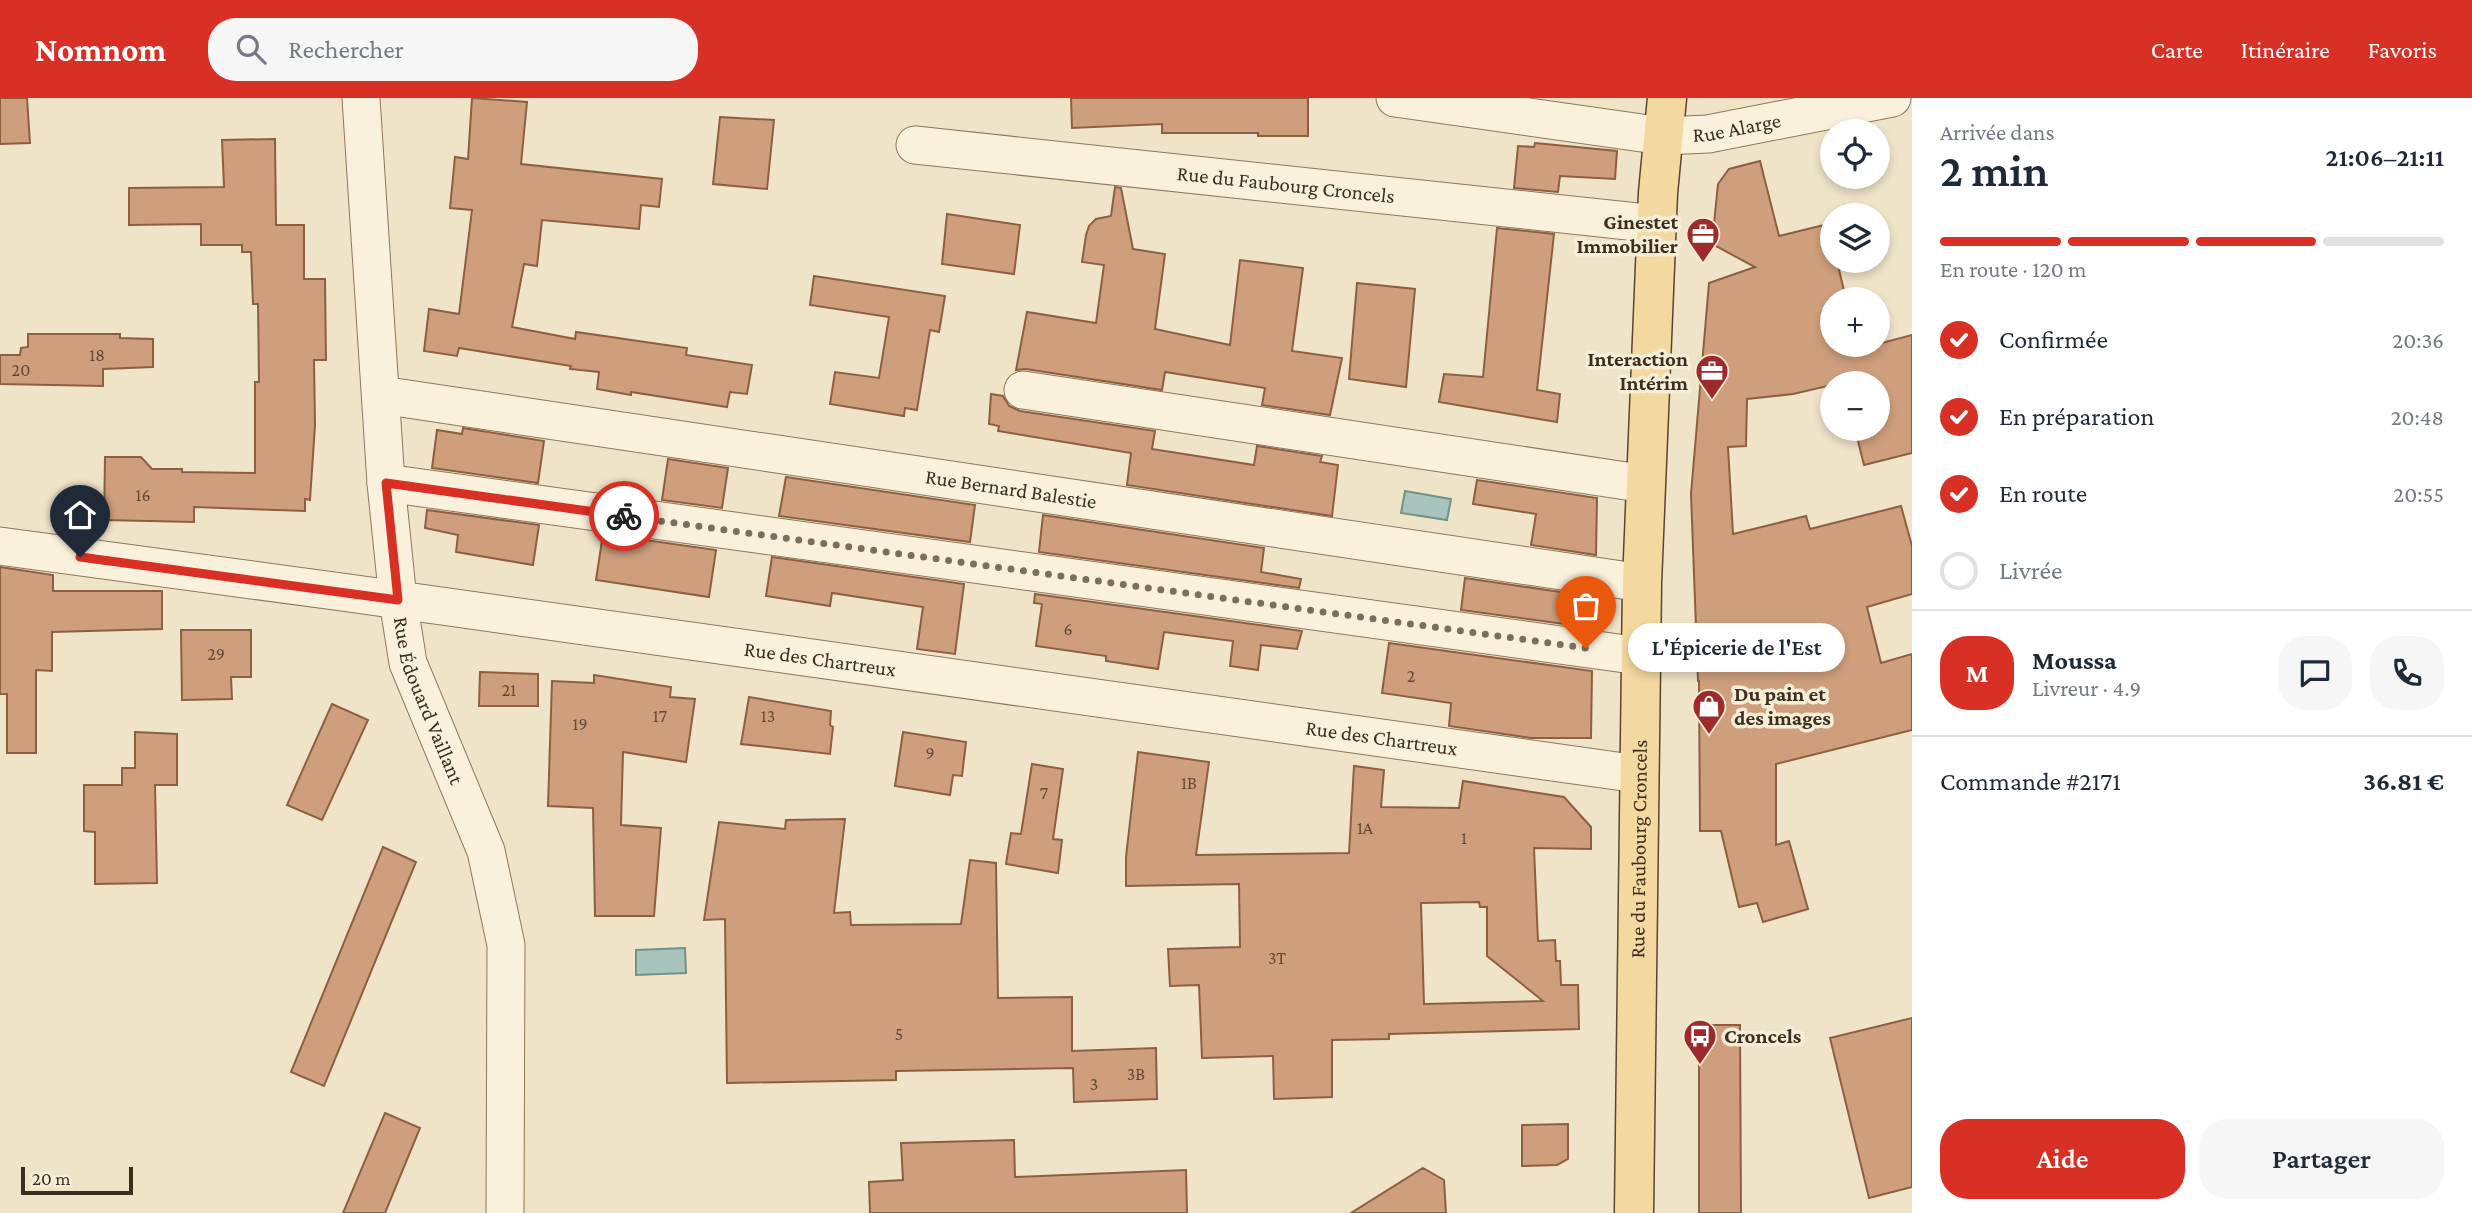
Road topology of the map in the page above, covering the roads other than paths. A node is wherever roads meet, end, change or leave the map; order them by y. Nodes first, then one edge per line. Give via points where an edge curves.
1 (361, 98) edge
2 (1395, 98) edge
3 (1667, 98) edge
4 (1892, 98) edge
5 (1663, 136) junction
6 (915, 145) dead end
7 (1656, 224) junction
8 (1023, 390) dead end
9 (382, 395) junction
10 (386, 483) junction
11 (1646, 484) junction
12 (0, 547) edge
13 (1642, 583) junction
14 (398, 600) junction
15 (1640, 656) junction
16 (1638, 774) junction
17 (505, 1213) edge
18 (1634, 1213) edge

1 - 9 street, Rue Édouard Vaillant
2 - 5 street, Rue Alarge
3 - 5 main road, Rue du Faubourg Croncels
4 - 5 street, Rue Alarge via 1708,134
5 - 7 main road, Rue du Faubourg Croncels
6 - 7 street, Rue du Faubourg Croncels
7 - 11 main road, Rue du Faubourg Croncels
8 - 11 street
9 - 10 street, Rue Édouard Vaillant
9 - 13 street, Rue Bernard Balestie
10 - 14 street, Rue Édouard Vaillant
10 - 15 street
11 - 13 main road, Rue du Faubourg Croncels
12 - 14 street, Rue des Chartreux
13 - 15 main road, Rue du Faubourg Croncels
14 - 16 street, Rue des Chartreux
14 - 17 street, Rue Édouard Vaillant via 408,663 486,851 506,945
15 - 16 main road, Rue du Faubourg Croncels
16 - 18 main road, Rue du Faubourg Croncels

